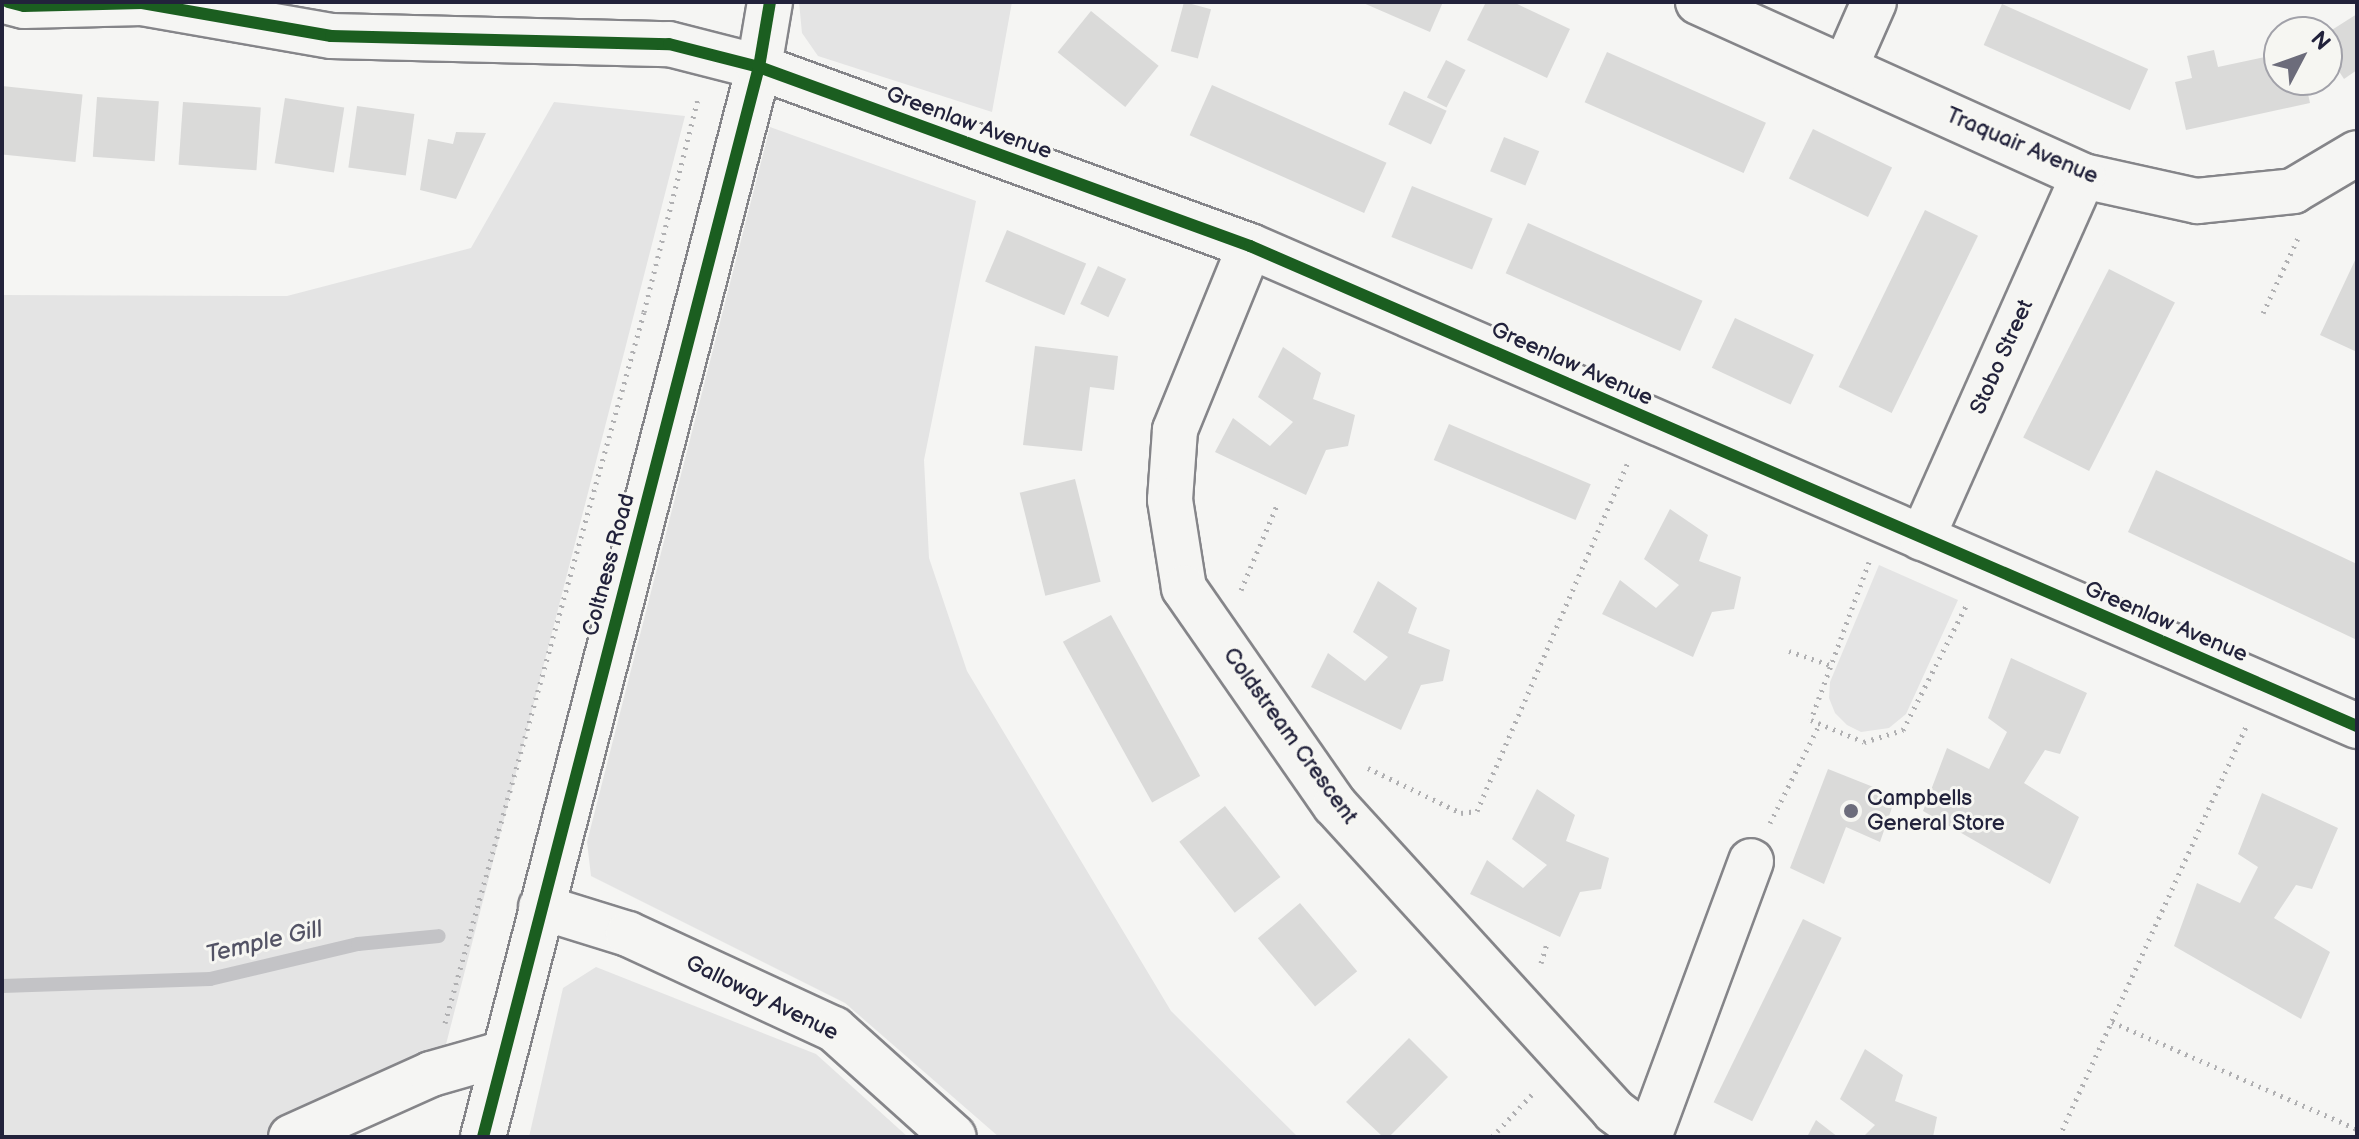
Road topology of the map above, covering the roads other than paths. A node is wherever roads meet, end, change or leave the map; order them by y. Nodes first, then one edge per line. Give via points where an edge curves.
1 (8, 2) edge
2 (770, 2) edge
3 (1698, 2) edge
4 (1874, 2) edge
5 (336, 19) edge
6 (759, 67) junction
7 (1845, 68) junction
8 (2344, 161) edge
9 (2083, 176) junction
10 (1250, 246) junction
11 (1903, 530) junction
12 (2357, 726) edge
13 (1751, 861) road end
14 (541, 907) junction
15 (504, 1053) junction
16 (291, 1137) edge
17 (483, 1137) edge
18 (954, 1137) edge
19 (1649, 1137) edge

1 - 5 street, Greenlaw Avenue via 142,3
2 - 6 street, Coltness Road
3 - 7 street, Traquair Avenue
4 - 7 street
5 - 6 street, Greenlaw Avenue via 669,44
6 - 10 street, Greenlaw Avenue
6 - 14 street, Coltness Road
7 - 9 street, Traquair Avenue
8 - 9 street, Traquair Avenue via 2293,191 2197,201
9 - 11 street, Stobo Street
10 - 11 street, Greenlaw Avenue
10 - 19 street, Coldstream Crescent via 1175,430 1170,500 1184,588 1335,805 1614,1111
11 - 12 street, Greenlaw Avenue
13 - 19 street
14 - 15 street, Coltness Road
14 - 18 street, Galloway Avenue via 628,934 834,1029
15 - 16 street via 431,1074
15 - 17 street, Coltness Road

